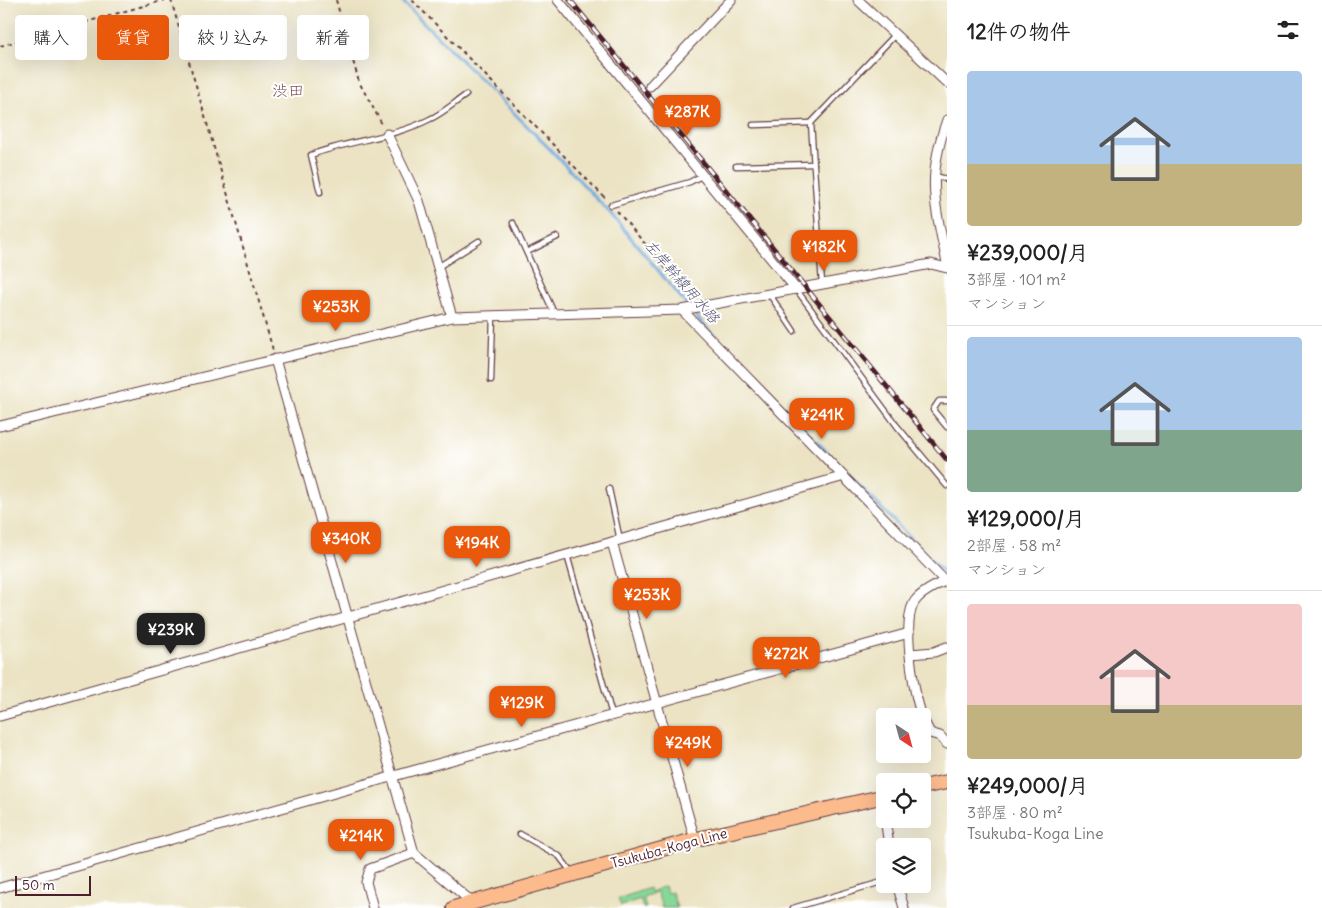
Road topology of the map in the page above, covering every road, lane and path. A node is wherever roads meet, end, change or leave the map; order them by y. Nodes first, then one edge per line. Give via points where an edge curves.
1 (165, 0) edge
2 (171, 0) edge
3 (336, 0) edge
4 (412, 0) edge
5 (558, 0) edge
6 (730, 0) edge
7 (858, 0) edge
8 (895, 34) junction
9 (0, 46) edge
10 (947, 82) edge
11 (650, 86) dead end
12 (466, 95) dead end
13 (947, 120) edge
14 (811, 123) junction
15 (753, 125) dead end
16 (387, 134) junction
17 (814, 164) junction
18 (736, 166) dead end
19 (703, 175) junction
20 (933, 176) junction
21 (947, 179) edge
22 (320, 192) dead end
23 (612, 205) junction
24 (513, 223) dead end
25 (943, 227) edge
26 (557, 237) dead end
27 (479, 240) dead end
28 (526, 252) junction
29 (947, 263) edge
30 (438, 267) junction
31 (947, 268) edge
32 (822, 284) junction
33 (796, 289) junction
34 (769, 294) junction
35 (700, 308) junction
36 (682, 310) junction
37 (554, 314) junction
38 (493, 316) junction
39 (452, 317) junction
40 (794, 331) dead end
41 (275, 359) junction
42 (491, 380) dead end
43 (947, 401) edge
44 (0, 426) edge
45 (947, 427) edge
46 (841, 477) junction
47 (947, 486) edge
48 (610, 490) dead end
49 (616, 541) junction
50 (567, 555) junction
51 (946, 582) edge
52 (348, 617) junction
53 (910, 633) junction
54 (947, 647) edge
55 (910, 654) junction
56 (657, 703) junction
57 (920, 708) edge
58 (612, 715) junction
59 (0, 716) edge
60 (931, 733) edge
61 (947, 744) edge
62 (394, 776) junction
63 (947, 782) edge
64 (931, 786) edge
65 (876, 798) edge
66 (520, 834) dead end
67 (695, 840) junction
68 (414, 853) junction
69 (573, 874) junction
70 (876, 884) edge
71 (0, 888) edge
72 (900, 893) edge
73 (472, 903) junction
74 (373, 908) edge
75 (454, 908) edge
76 (793, 908) edge
77 (904, 908) edge

1 - 9 path
2 - 41 path
3 - 16 path via 359,82
4 - 23 path
5 - 19 street
6 - 11 street
7 - 8 street
8 - 10 street
8 - 14 lane
12 - 16 lane via 430,119
13 - 20 street
14 - 15 lane
14 - 17 lane
16 - 22 lane via 330,147 311,155
16 - 30 street via 419,201
17 - 18 lane
17 - 32 lane
19 - 23 lane via 690,182
19 - 33 street
20 - 21 lane
20 - 25 street via 933,196
23 - 35 path
24 - 28 lane
25 - 29 street
26 - 28 lane
27 - 30 lane
28 - 37 lane
30 - 39 street
31 - 32 street via 930,264
32 - 33 street
33 - 34 street
33 - 47 lane
34 - 35 street
34 - 40 lane
35 - 36 street
36 - 37 street
36 - 46 street
37 - 38 street
38 - 39 street
38 - 42 lane
39 - 41 street
41 - 44 street
41 - 52 street
43 - 45 lane via 939,401 933,410
46 - 49 street
46 - 51 street
48 - 49 lane
49 - 50 street
49 - 56 street
50 - 52 street
50 - 58 lane
51 - 53 street via 914,602
52 - 59 street
52 - 62 street
53 - 55 street
53 - 56 street
54 - 55 street
55 - 57 street
56 - 58 street
56 - 67 street
58 - 62 street
60 - 61 street via 940,736
62 - 68 street
62 - 71 street
63 - 64 main road
65 - 67 main road, Tsukuba-Koga Line
66 - 69 lane via 559,856
67 - 69 main road, Tsukuba-Koga Line
68 - 73 street
68 - 74 street via 370,869 366,882
69 - 73 main road, Tsukuba-Koga Line
70 - 76 lane
72 - 77 street
73 - 75 main road, Tsukuba-Koga Line

